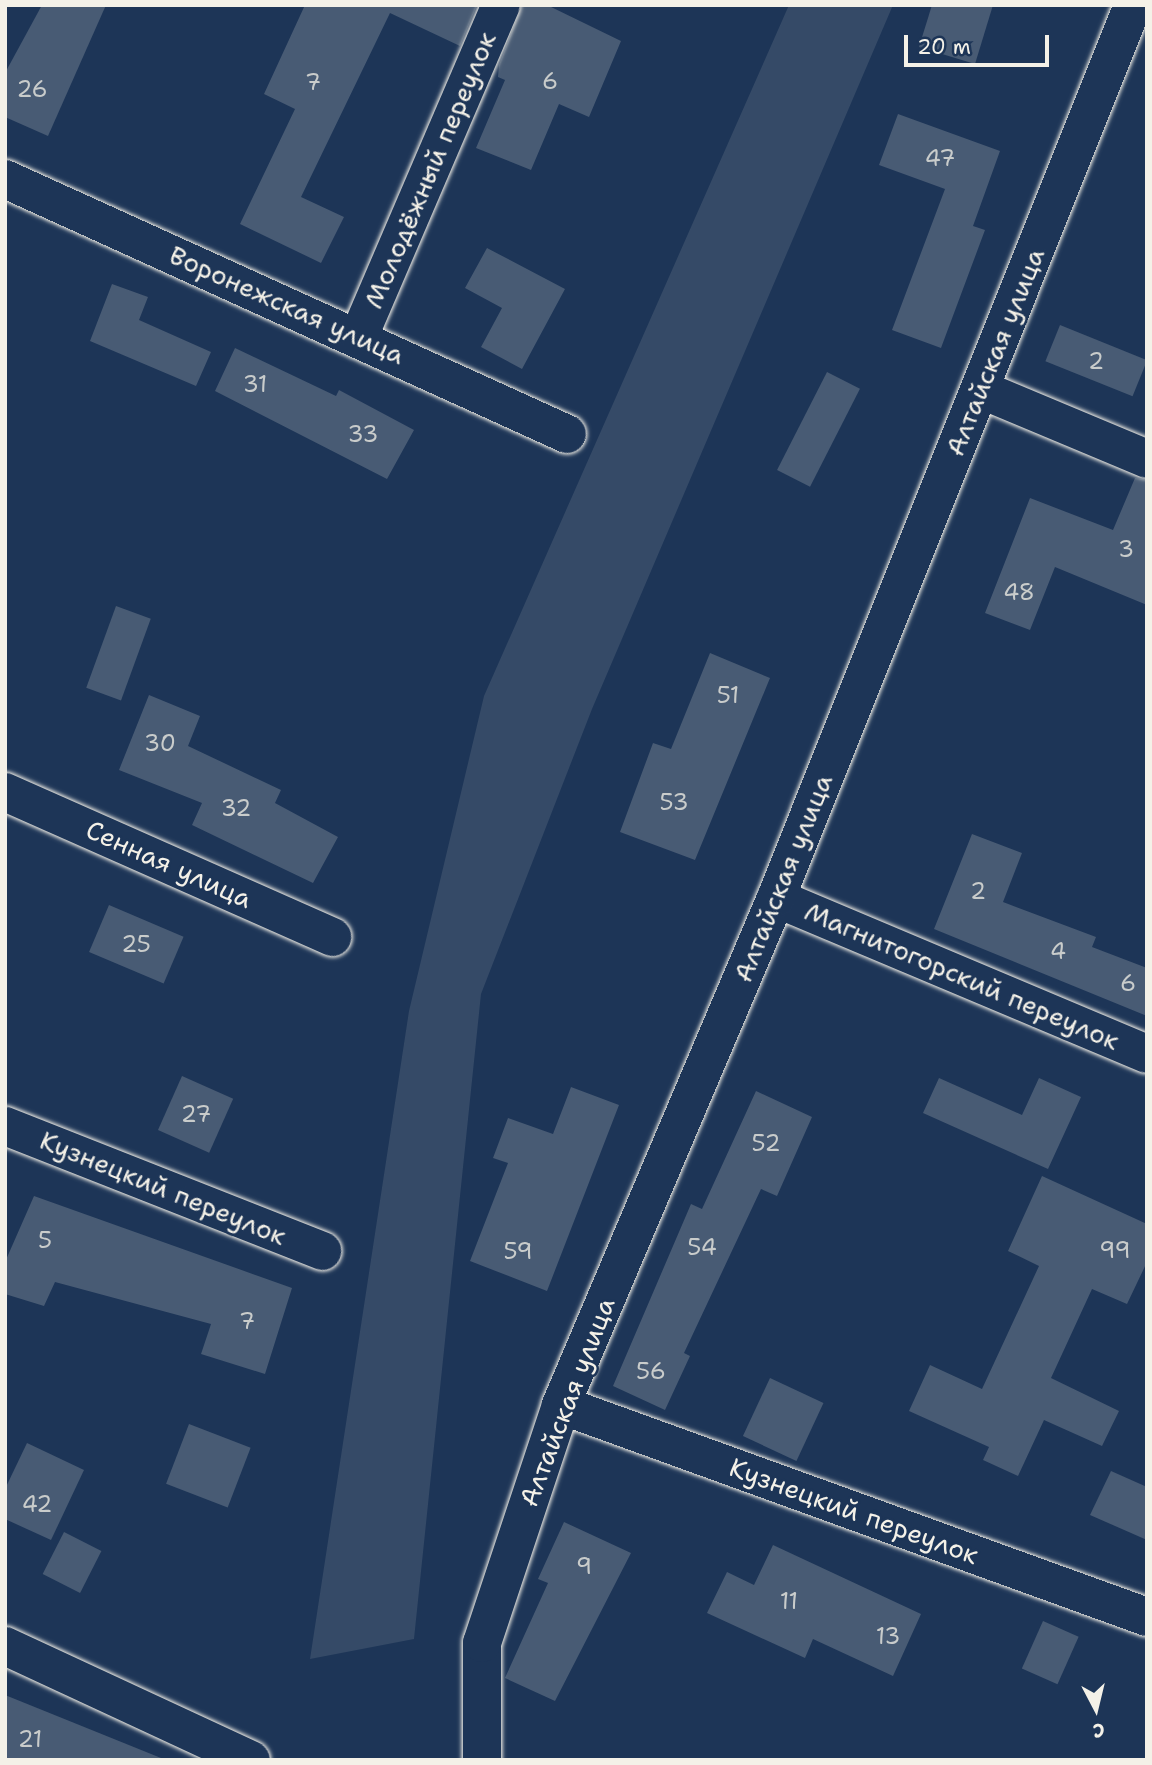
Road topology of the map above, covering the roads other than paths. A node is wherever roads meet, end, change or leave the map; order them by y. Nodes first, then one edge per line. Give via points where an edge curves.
1 (501, 5) edge
2 (1133, 5) edge
3 (5, 179) edge
4 (359, 335) junction
5 (980, 389) junction
6 (567, 434) dead end
7 (1147, 459) edge
8 (5, 792) edge
9 (776, 898) junction
10 (332, 937) dead end
11 (1147, 1054) edge
12 (5, 1126) edge
13 (321, 1251) dead end
14 (561, 1405) junction
15 (1147, 1617) edge
16 (5, 1646) edge
17 (247, 1759) edge
18 (482, 1760) edge

1 - 4 street, Молодёжный переулок
2 - 5 street, Алтайская улица
3 - 4 street, Воронежская улица
4 - 6 street, Воронежская улица
5 - 7 street
5 - 9 street, Алтайская улица
8 - 10 street, Сенная улица
9 - 11 street, Магнитогорский переулок
9 - 14 street, Алтайская улица
12 - 13 street, Кузнецкий переулок
14 - 15 street, Кузнецкий переулок
14 - 18 street, Алтайская улица via 482,1643
16 - 17 street

